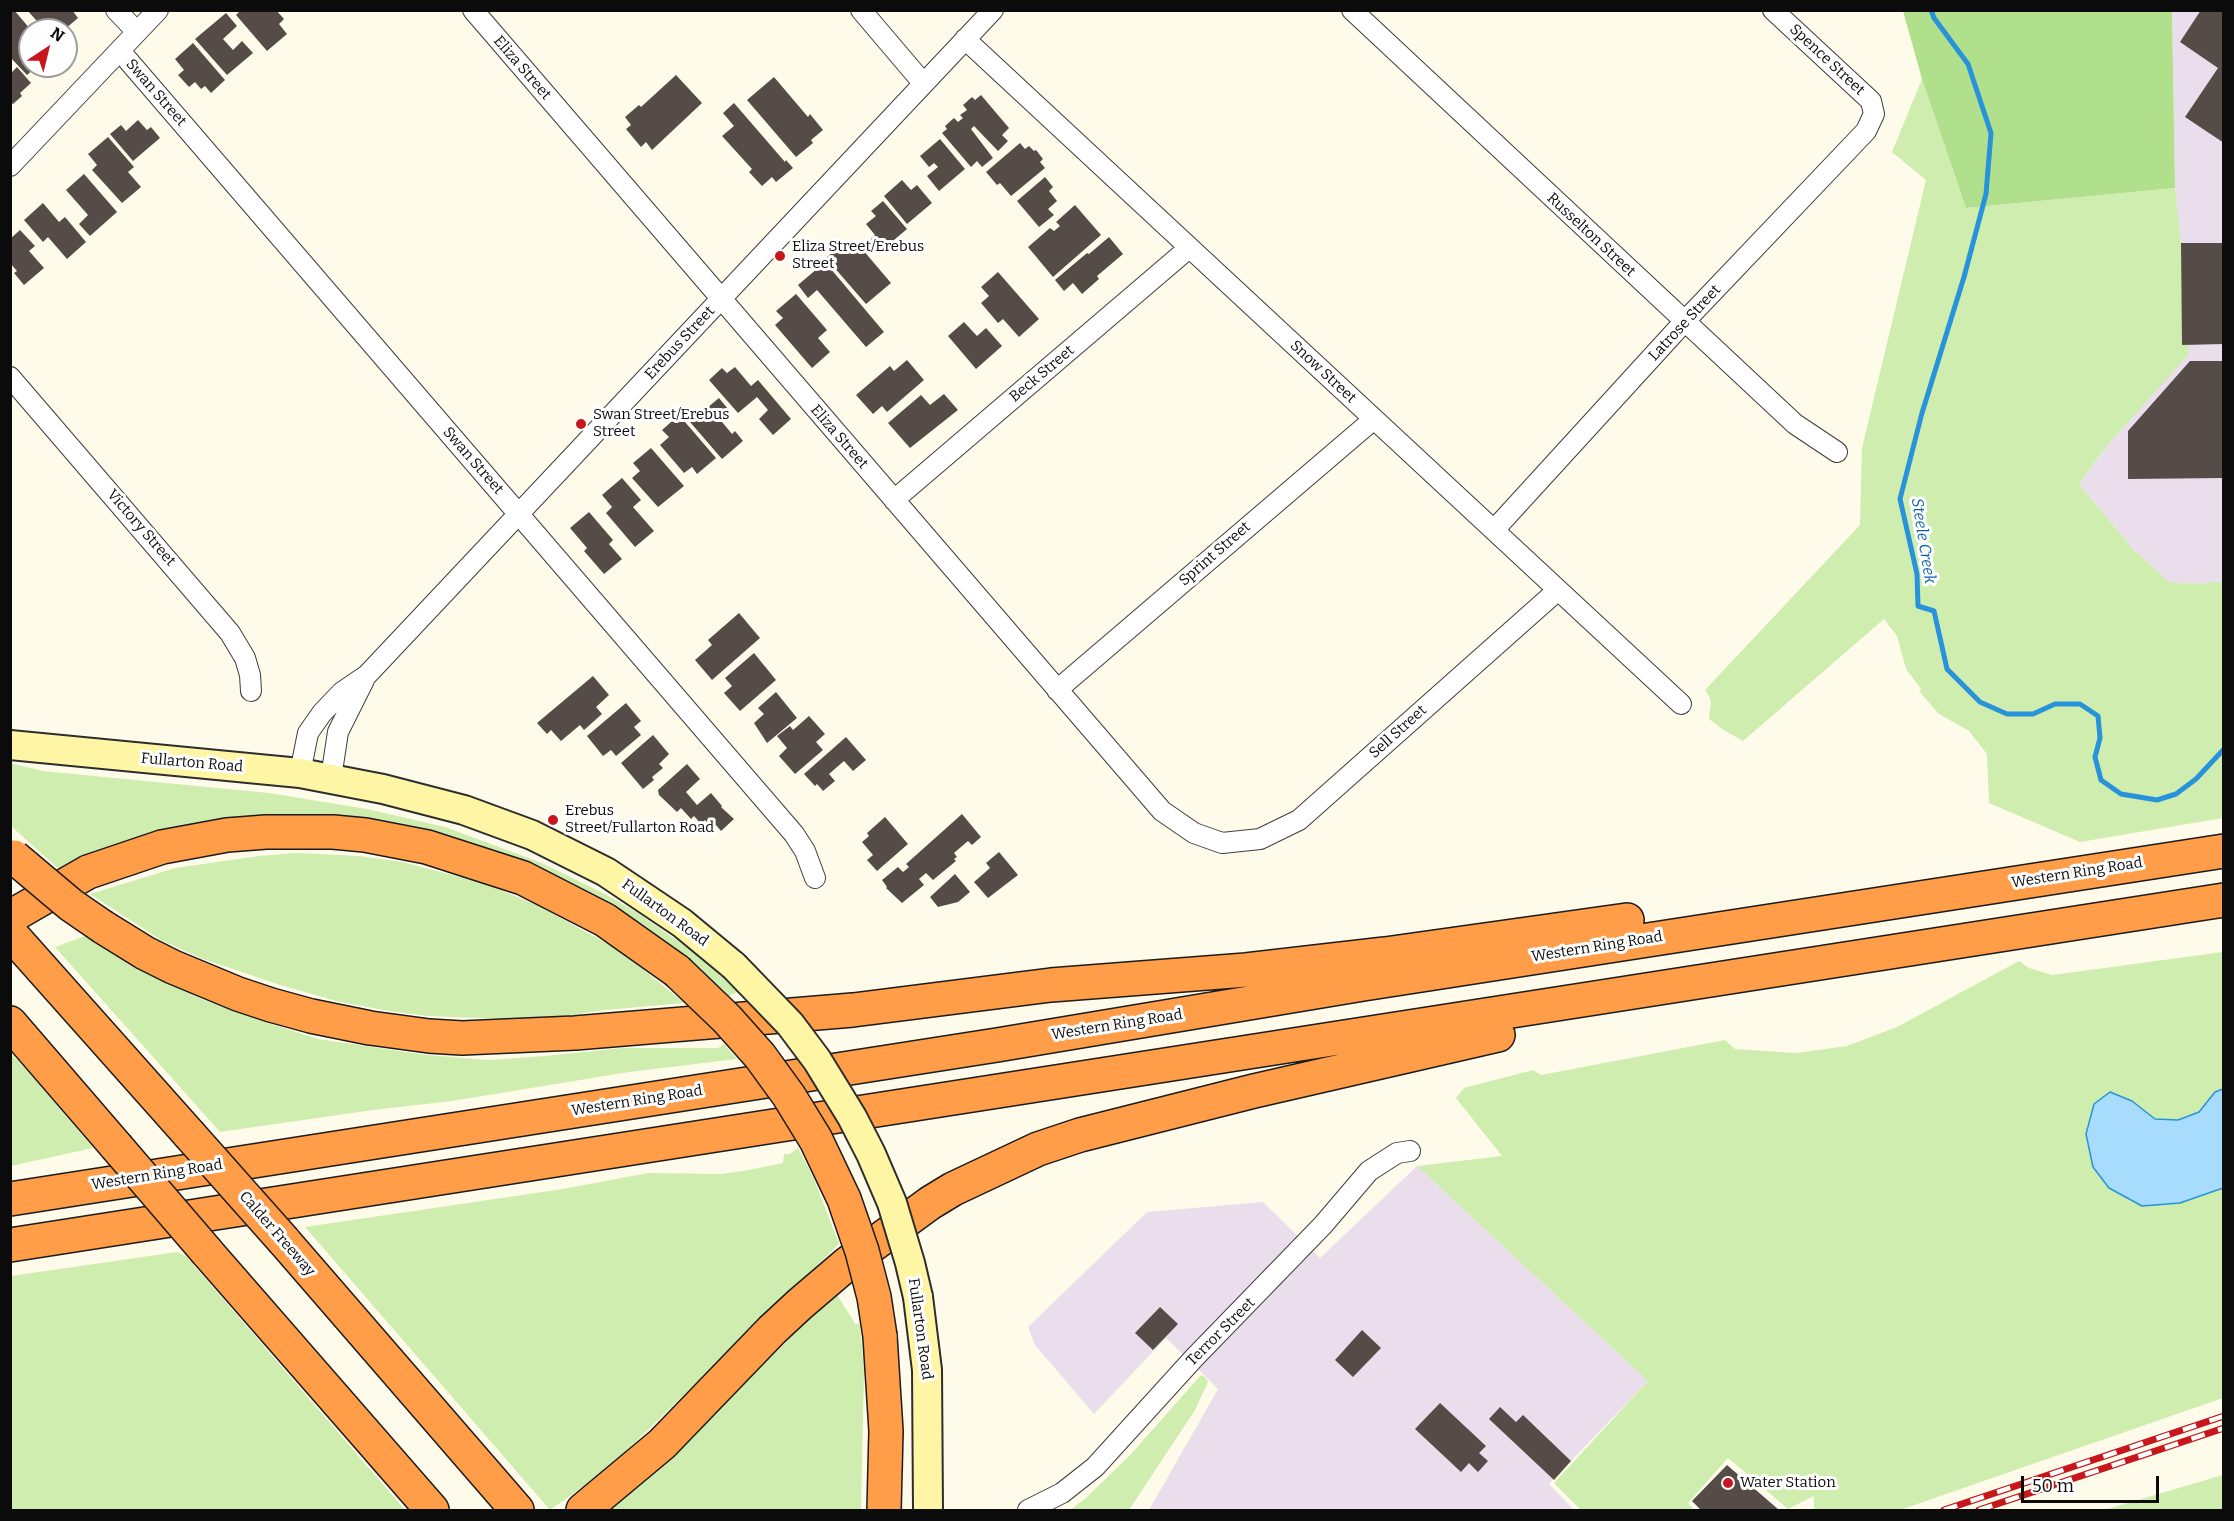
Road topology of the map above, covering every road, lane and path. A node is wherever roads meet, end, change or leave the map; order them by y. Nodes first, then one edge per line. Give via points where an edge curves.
1 (116, 10) edge
2 (158, 10) edge
3 (473, 10) edge
4 (861, 10) edge
5 (993, 10) edge
6 (1352, 10) edge
7 (1773, 10) edge
8 (137, 32) junction
9 (965, 39) junction
10 (120, 51) junction
11 (923, 83) junction
12 (1874, 114) joint
13 (10, 166) edge
14 (1190, 248) junction
15 (721, 299) junction
16 (1684, 322) junction
17 (10, 377) edge
18 (1374, 419) junction
19 (1837, 452) dead end
20 (894, 500) junction
21 (519, 514) junction
22 (1494, 530) junction
23 (1558, 590) junction
24 (367, 675) junction
25 (1057, 690) junction
26 (251, 691) dead end
27 (1681, 704) dead end
28 (10, 746) edge
29 (300, 773) junction
30 (331, 778) junction
31 (1222, 843) joint
32 (2223, 851) edge
33 (12, 855) edge
34 (2071, 874) junction
35 (815, 878) dead end
36 (2223, 900) edge
37 (10, 917) edge
38 (2056, 926) junction
39 (10, 933) edge
40 (10, 1023) edge
41 (1410, 1151) dead end
42 (10, 1199) edge
43 (10, 1245) edge
44 (513, 1505) edge
45 (432, 1510) edge
46 (583, 1510) edge
47 (884, 1510) edge
48 (928, 1510) edge
49 (1028, 1510) edge

1 - 8 street
2 - 8 street
3 - 15 street, Eliza Street
4 - 11 street
5 - 9 street, Erebus Street
6 - 16 street, Russelton Street
7 - 12 street, Spence Street via 1870,101
8 - 10 street
9 - 11 street, Erebus Street
9 - 14 street, Snow Street
10 - 13 street
10 - 21 street, Swan Street
11 - 15 street, Erebus Street
12 - 16 street, Latrose Street via 1866,131
14 - 18 street, Snow Street
14 - 20 street, Beck Street
15 - 20 street, Eliza Street
15 - 21 street, Erebus Street
16 - 19 street, Russelton Street via 1795,424
16 - 22 street, Latrose Street
17 - 26 street, Victory Street via 230,633 245,658
18 - 22 street, Snow Street
18 - 25 street, Sprint Street
20 - 25 street, Eliza Street
21 - 24 street, Erebus Street
21 - 35 street, Swan Street via 794,834 805,850
22 - 23 street, Snow Street
23 - 27 street, Snow Street
23 - 31 street, Sell Street via 1299,820 1260,839
24 - 29 street, Erebus Street via 342,692 312,726
24 - 30 street, Erebus Street via 338,732
25 - 31 street, Eliza Street via 1162,811 1194,833
28 - 29 main road, Fullarton Road
29 - 30 main road, Fullarton Road
30 - 48 main road, Fullarton Road, bridge via 496,820 606,872 682,922 734,966 796,1032 817,1060 871,1154 892,1203 910,1263 927,1370
32 - 34 highway, Western Ring Road
33 - 34 highway, bridge via 50,888 145,953 238,994 311,1016 400,1032 462,1038 575,1033 853,1010 1051,985 1246,970 1772,901
34 - 42 highway, Western Ring Road
36 - 38 highway
37 - 47 highway, bridge via 88,872 162,847 247,833 333,832 427,847 524,878 605,920 677,971 760,1056 816,1140 844,1199 862,1251 880,1336 886,1431
38 - 43 highway
38 - 46 highway via 1656,1008 1473,1040 1183,1109 1038,1149 953,1189 848,1263 772,1330 662,1444
39 - 44 highway, Calder Freeway, bridge
40 - 45 highway, bridge
41 - 49 street, Terror Street via 1397,1153 1369,1171 1095,1467 1062,1493

